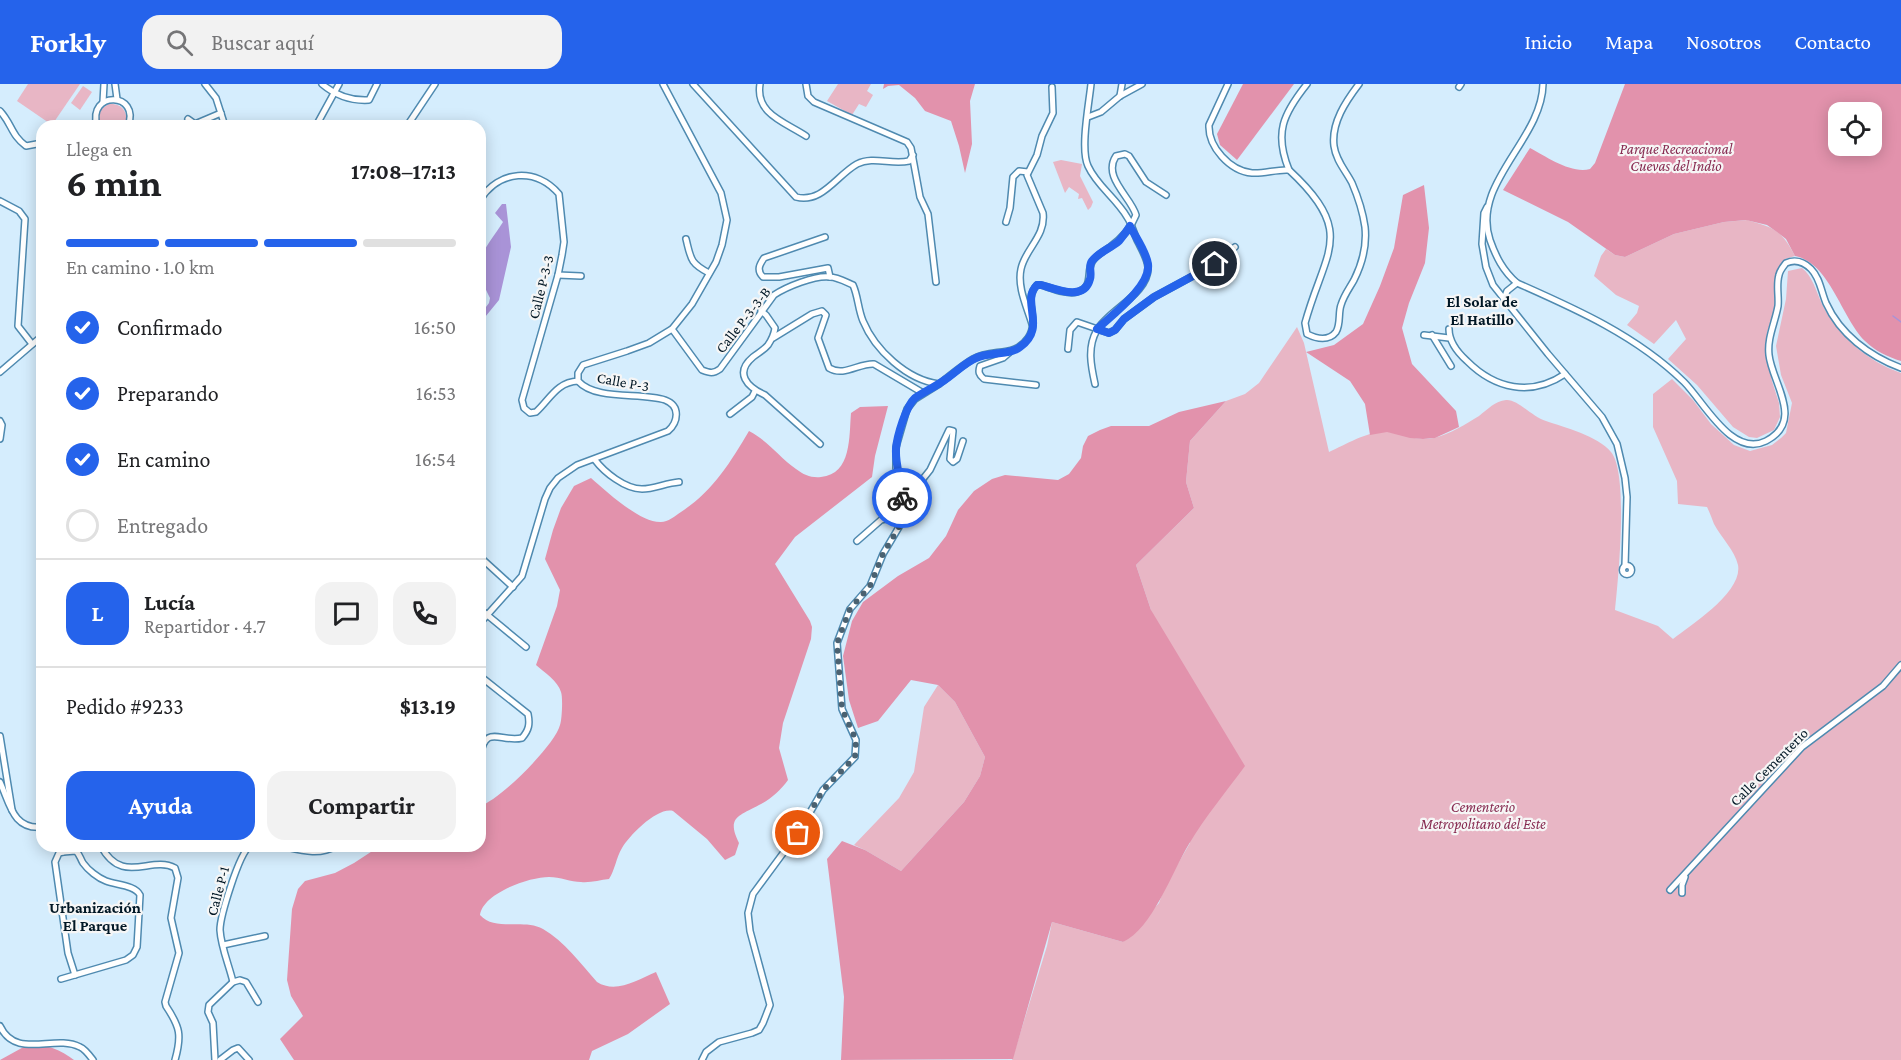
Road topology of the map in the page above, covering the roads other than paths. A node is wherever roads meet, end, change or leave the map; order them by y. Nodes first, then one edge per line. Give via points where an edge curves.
1 (104, 84) edge
2 (115, 84) edge
3 (205, 84) edge
4 (322, 84) edge
5 (339, 84) edge
6 (377, 84) edge
7 (435, 84) edge
8 (663, 84) edge
9 (693, 84) edge
10 (760, 84) edge
11 (806, 84) edge
12 (1091, 84) edge
13 (1122, 84) edge
14 (1142, 84) edge
15 (1228, 84) edge
16 (1307, 84) edge
17 (1359, 84) edge
18 (1543, 84) edge
19 (1052, 87) dead end
20 (335, 94) junction
21 (1120, 96) junction
22 (117, 99) junction
23 (103, 102) junction
24 (0, 111) edge
25 (221, 113) junction
26 (131, 116) junction
27 (1088, 117) junction
28 (95, 120) edge
29 (130, 120) edge
30 (133, 120) edge
31 (204, 120) edge
32 (223, 120) edge
33 (320, 120) edge
34 (411, 120) edge
35 (806, 136) dead end
36 (36, 144) edge
37 (913, 155) junction
38 (1289, 170) junction
39 (1028, 172) junction
40 (486, 194) edge
41 (1166, 195) dead end
42 (0, 201) edge
43 (1489, 203) junction
44 (1006, 222) dead end
45 (1130, 226) junction
46 (825, 237) dead end
47 (686, 239) dead end
48 (1235, 247) dead end
49 (709, 273) junction
50 (558, 275) junction
51 (581, 276) dead end
52 (830, 277) junction
53 (936, 282) dead end
54 (1517, 283) junction
55 (1504, 299) junction
56 (761, 311) junction
57 (672, 329) junction
58 (1033, 329) junction
59 (1097, 329) junction
60 (1449, 329) dead end
61 (1424, 335) dead end
62 (1432, 336) junction
63 (773, 338) junction
64 (1449, 338) junction
65 (36, 341) edge
66 (32, 344) junction
67 (1068, 349) dead end
68 (1011, 351) junction
69 (1451, 366) dead end
70 (1901, 368) edge
71 (0, 372) edge
72 (1565, 374) junction
73 (578, 381) junction
74 (939, 384) junction
75 (1095, 384) dead end
76 (1036, 385) dead end
77 (755, 391) junction
78 (923, 393) junction
79 (730, 414) dead end
80 (0, 422) edge
81 (0, 439) edge
82 (963, 441) dead end
83 (820, 444) dead end
84 (595, 460) junction
85 (679, 482) dead end
86 (900, 520) junction
87 (857, 541) dead end
88 (486, 562) edge
89 (1625, 566) dead end
90 (513, 587) junction
91 (488, 615) junction
92 (486, 617) edge
93 (526, 647) dead end
94 (1901, 665) edge
95 (486, 681) edge
96 (0, 736) edge
97 (486, 738) edge
98 (0, 782) edge
99 (12, 810) junction
100 (36, 826) edge
101 (60, 852) edge
102 (76, 852) edge
103 (104, 852) edge
104 (243, 852) edge
105 (1688, 870) junction
106 (1670, 890) dead end
107 (1682, 893) dead end
108 (264, 936) dead end
109 (223, 945) junction
110 (75, 975) junction
111 (61, 979) dead end
112 (233, 982) junction
113 (258, 1002) dead end
114 (0, 1026) edge
115 (93, 1060) edge
116 (176, 1060) edge
117 (218, 1060) edge
118 (249, 1060) edge
119 (702, 1060) edge

1 - 23 street
2 - 22 street
3 - 25 street
4 - 20 street
5 - 20 street
6 - 20 street via 369,100
7 - 34 street
8 - 49 street, Calle P-3 via 721,194 727,220 716,262
9 - 37 street via 796,197 820,194 860,163 877,160 899,164
10 - 35 street via 758,97 767,111
11 - 37 street via 808,96 814,102 907,142
12 - 27 street
13 - 21 street
14 - 21 street
15 - 38 street via 1208,132 1221,156 1243,171
16 - 38 street via 1280,129
17 - 38 street via 1344,103 1334,147 1361,209 1365,244 1362,260 1340,307 1339,325 1326,338 1316,339 1307,334 1305,323 1331,246 1328,218 1310,189
18 - 43 street via 1538,113
19 - 39 street via 1053,113
20 - 33 street
21 - 27 street
22 - 23 street
22 - 26 street via 127,105
23 - 28 street via 97,108
24 - 36 street via 16,139 26,146
25 - 31 street
25 - 32 street
26 - 29 street
26 - 30 street
27 - 45 street via 1087,165
37 - 53 street via 920,197 928,214
39 - 44 street via 1018,171 1013,177
39 - 58 street via 1044,220 1024,260 1020,279
40 - 50 street, Calle P-3-3 via 499,181 512,177 529,176 554,188 561,201 564,242
41 - 45 street via 1146,182 1129,156 1116,156 1112,166 1115,178 1136,215
42 - 66 street via 25,219 18,326
43 - 54 street via 1492,248
43 - 55 street via 1482,230 1484,257 1493,285
45 - 58 street via 1093,260 1086,287 1069,293 1041,285 1033,289
45 - 59 street via 1146,257 1148,271 1132,296
46 - 52 street via 764,258 759,271 763,277 778,277 828,268
47 - 49 street via 691,261
48 - 59 street via 1215,264 1154,297 1115,330 1109,333
49 - 57 street, Calle P-3
50 - 51 street
50 - 73 street, Calle P-3-3 via 522,400 524,408 536,412 559,386
52 - 56 street, Calle P-3-3-B via 782,290
52 - 74 street via 853,285 863,320 886,354 912,376
54 - 55 street
54 - 70 street via 1642,347 1683,381 1730,436 1745,444 1767,440 1778,431 1784,418 1784,396 1768,351 1778,306 1779,275 1786,263 1798,261 1810,268 1831,313 1846,333 1875,356
55 - 72 street
56 - 57 street, Calle P-3-3-B via 714,373 702,370
56 - 63 street via 775,328
57 - 73 street, Calle P-3 via 649,343 583,365
58 - 68 street via 1022,347
59 - 67 street via 1077,322 1070,330
59 - 75 street via 1090,361
60 - 64 street
61 - 62 street
62 - 64 street
62 - 69 street
63 - 77 street via 744,369 746,382
63 - 78 street via 822,311 826,315 818,338 829,368 837,372 874,364
64 - 72 street via 1472,366 1497,383 1528,388 1542,386
65 - 66 street
66 - 71 street
68 - 74 street via 974,358
68 - 76 street via 980,366 980,376
72 - 89 street via 1602,417 1617,444 1627,497
73 - 84 street, Calle P-3 via 590,389 667,401 677,415 675,425 668,431
74 - 78 street
77 - 79 street
77 - 83 street via 765,395
78 - 86 street via 907,409 896,447 902,489
80 - 81 street
82 - 86 street via 953,462 950,430 918,485 914,501
84 - 85 street via 633,488
84 - 90 street, Calle P-3 via 578,465 550,488 528,562
86 - 87 street via 881,520
86 - 119 street via 870,586 850,609 837,643 842,709 856,740 855,757 823,790 798,833 753,894 748,914 750,931 770,1005 759,1029 719,1042
88 - 90 street
90 - 91 street, Calle P-3
91 - 92 street, Calle P-3
91 - 93 street
94 - 105 street, Calle Cementerio via 1883,686 1802,747
95 - 97 street via 528,714 530,723 522,738
96 - 99 street
98 - 99 street
99 - 100 street via 22,825
101 - 110 street via 56,862 68,953
102 - 110 street via 99,878 135,889 140,895 138,939 133,955
103 - 116 street via 134,869 168,864 175,868 178,878 171,918 179,953 165,1002 180,1033
104 - 109 street, Calle P-1 via 220,929
105 - 106 street, Calle Cementerio
105 - 107 street, Calle Cementerio
108 - 109 street
109 - 112 street, Calle P-1
110 - 111 street
112 - 113 street via 246,982
112 - 117 street via 209,1005
114 - 115 street via 13,1043 68,1044 80,1047
117 - 118 street via 238,1048

